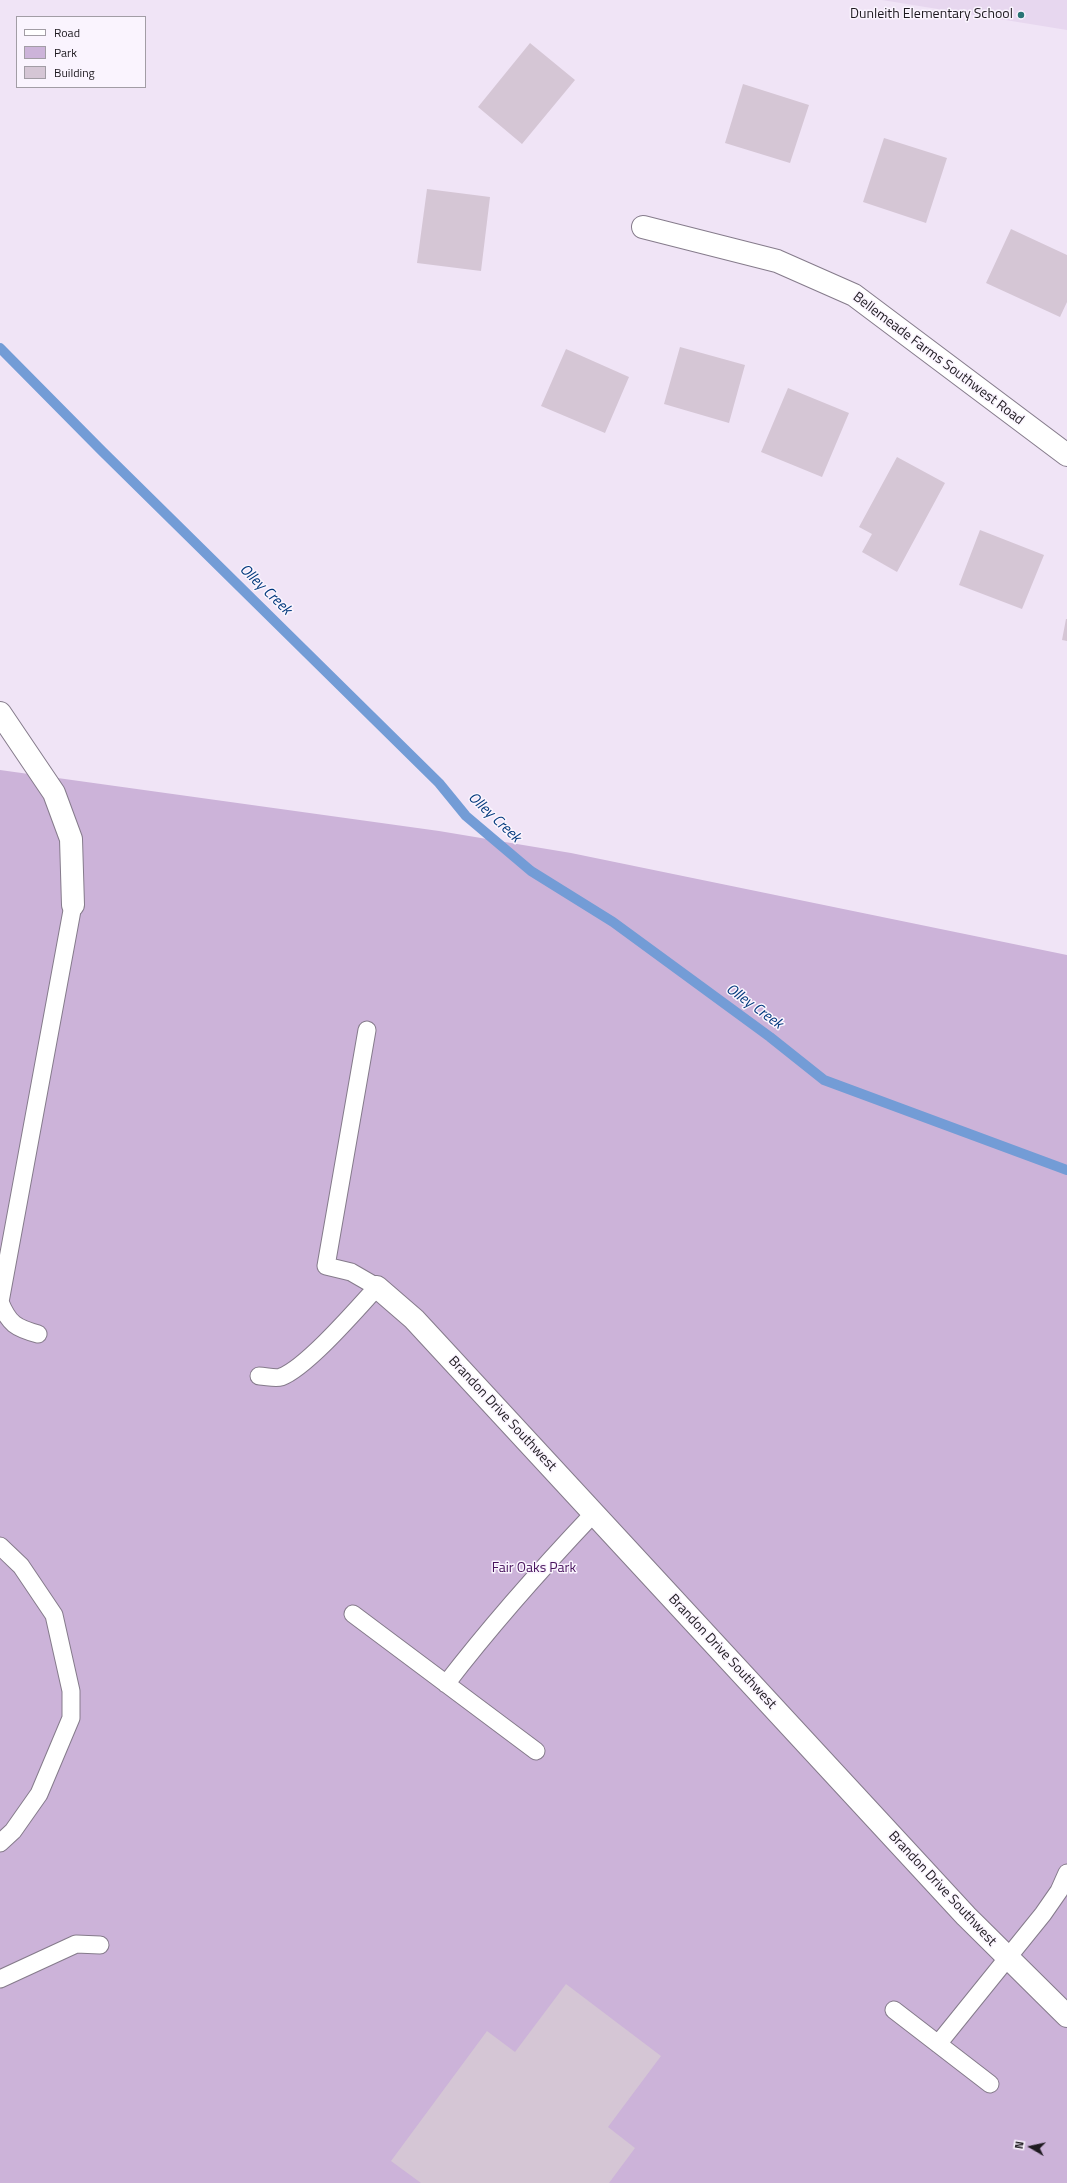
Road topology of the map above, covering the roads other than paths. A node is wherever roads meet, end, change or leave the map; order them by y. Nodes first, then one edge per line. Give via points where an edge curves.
1 (642, 227) dead end
2 (1067, 455) edge
3 (0, 713) edge
4 (73, 905) joint
5 (367, 1030) dead end
6 (377, 1287) junction
7 (38, 1334) dead end
8 (259, 1376) dead end
9 (594, 1513) junction
10 (0, 1546) edge
11 (352, 1614) dead end
12 (446, 1684) junction
13 (536, 1751) dead end
14 (0, 1843) edge
15 (1067, 1873) edge
16 (100, 1945) dead end
17 (1007, 1959) junction
18 (0, 1979) edge
19 (894, 2010) dead end
20 (1067, 2016) edge
21 (938, 2044) junction
22 (990, 2084) dead end

1 - 2 street, Bellemeade Farms Southwest Road via 777,261 854,295
3 - 4 street via 54,793 71,839
4 - 7 lane via 0,1302 6,1317 18,1328
5 - 6 lane via 326,1266 351,1272
6 - 8 lane via 344,1323 292,1372 279,1378
6 - 9 street, Brandon Drive Southwest via 414,1319
9 - 12 lane via 554,1556
9 - 17 street, Brandon Drive Southwest
10 - 14 lane via 21,1566 54,1615 71,1691 71,1718 39,1794 13,1831
11 - 12 lane
12 - 13 lane
15 - 17 lane via 1059,1891
16 - 18 lane via 76,1944
17 - 20 street, Brandon Drive Southwest
17 - 21 lane
19 - 21 lane
21 - 22 lane

